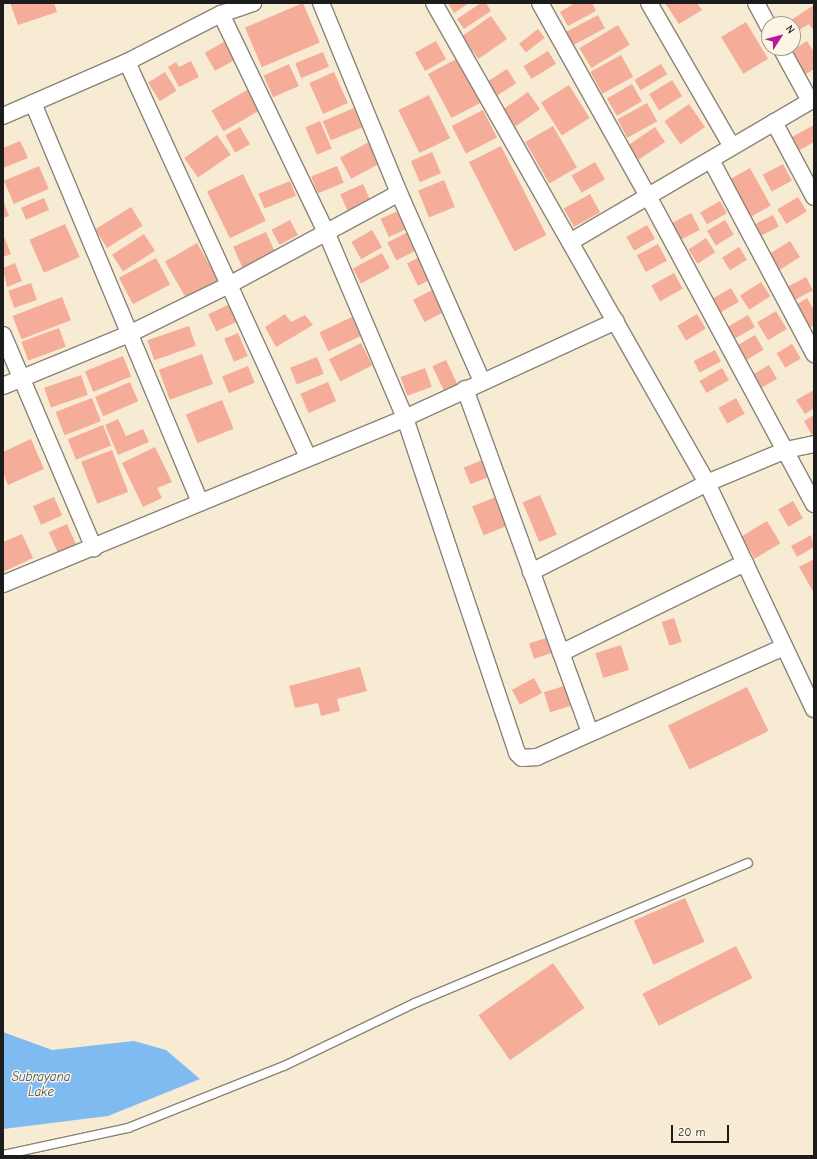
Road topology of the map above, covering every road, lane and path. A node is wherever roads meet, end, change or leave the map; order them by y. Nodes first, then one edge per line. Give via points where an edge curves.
1 (253, 3) edge
2 (321, 3) edge
3 (434, 3) edge
4 (540, 3) edge
5 (649, 3) edge
6 (756, 3) edge
7 (221, 14) junction
8 (763, 16) edge
9 (786, 56) edge
10 (127, 62) junction
11 (812, 100) edge
12 (33, 103) junction
13 (3, 116) edge
14 (774, 122) junction
15 (732, 147) junction
16 (711, 160) junction
17 (399, 194) junction
18 (648, 196) junction
19 (814, 197) edge
20 (327, 234) junction
21 (570, 242) junction
22 (229, 285) junction
23 (616, 321) junction
24 (3, 334) edge
25 (129, 334) junction
26 (814, 354) edge
27 (22, 378) junction
28 (482, 381) junction
29 (3, 386) edge
30 (465, 389) junction
31 (405, 418) junction
32 (814, 444) edge
33 (786, 450) junction
34 (308, 457) junction
35 (707, 483) junction
36 (200, 502) junction
37 (814, 504) edge
38 (94, 548) junction
39 (745, 563) junction
40 (531, 572) junction
41 (3, 584) edge
42 (784, 647) junction
43 (561, 653) junction
44 (814, 709) edge
45 (590, 734) junction
46 (748, 863) dead end
47 (3, 1155) edge

1 - 7 street
2 - 17 street
3 - 21 street
4 - 18 street
5 - 15 street
6 - 8 street
7 - 10 street
7 - 20 street
9 - 11 street
10 - 12 street
10 - 22 street
11 - 14 street
12 - 13 street
12 - 25 street
14 - 15 street
14 - 19 street
15 - 16 street
16 - 18 street
16 - 26 street
17 - 20 street
17 - 28 street
18 - 21 street
18 - 33 street
20 - 22 street
20 - 31 street
21 - 23 street
22 - 25 street
22 - 34 street
23 - 28 street
23 - 35 street
24 - 27 street
25 - 27 street
25 - 36 street
27 - 29 street
27 - 38 street
28 - 30 street
30 - 31 street
30 - 40 street
31 - 34 street
31 - 45 street via 512,746 522,758 529,759
32 - 33 street
33 - 35 street
33 - 37 street
34 - 36 street
35 - 39 street
35 - 40 street
36 - 38 street
38 - 41 street
39 - 42 street
39 - 43 street
40 - 43 street
42 - 44 street
42 - 45 street
43 - 45 street
46 - 47 lane via 429,997 284,1066 128,1128

